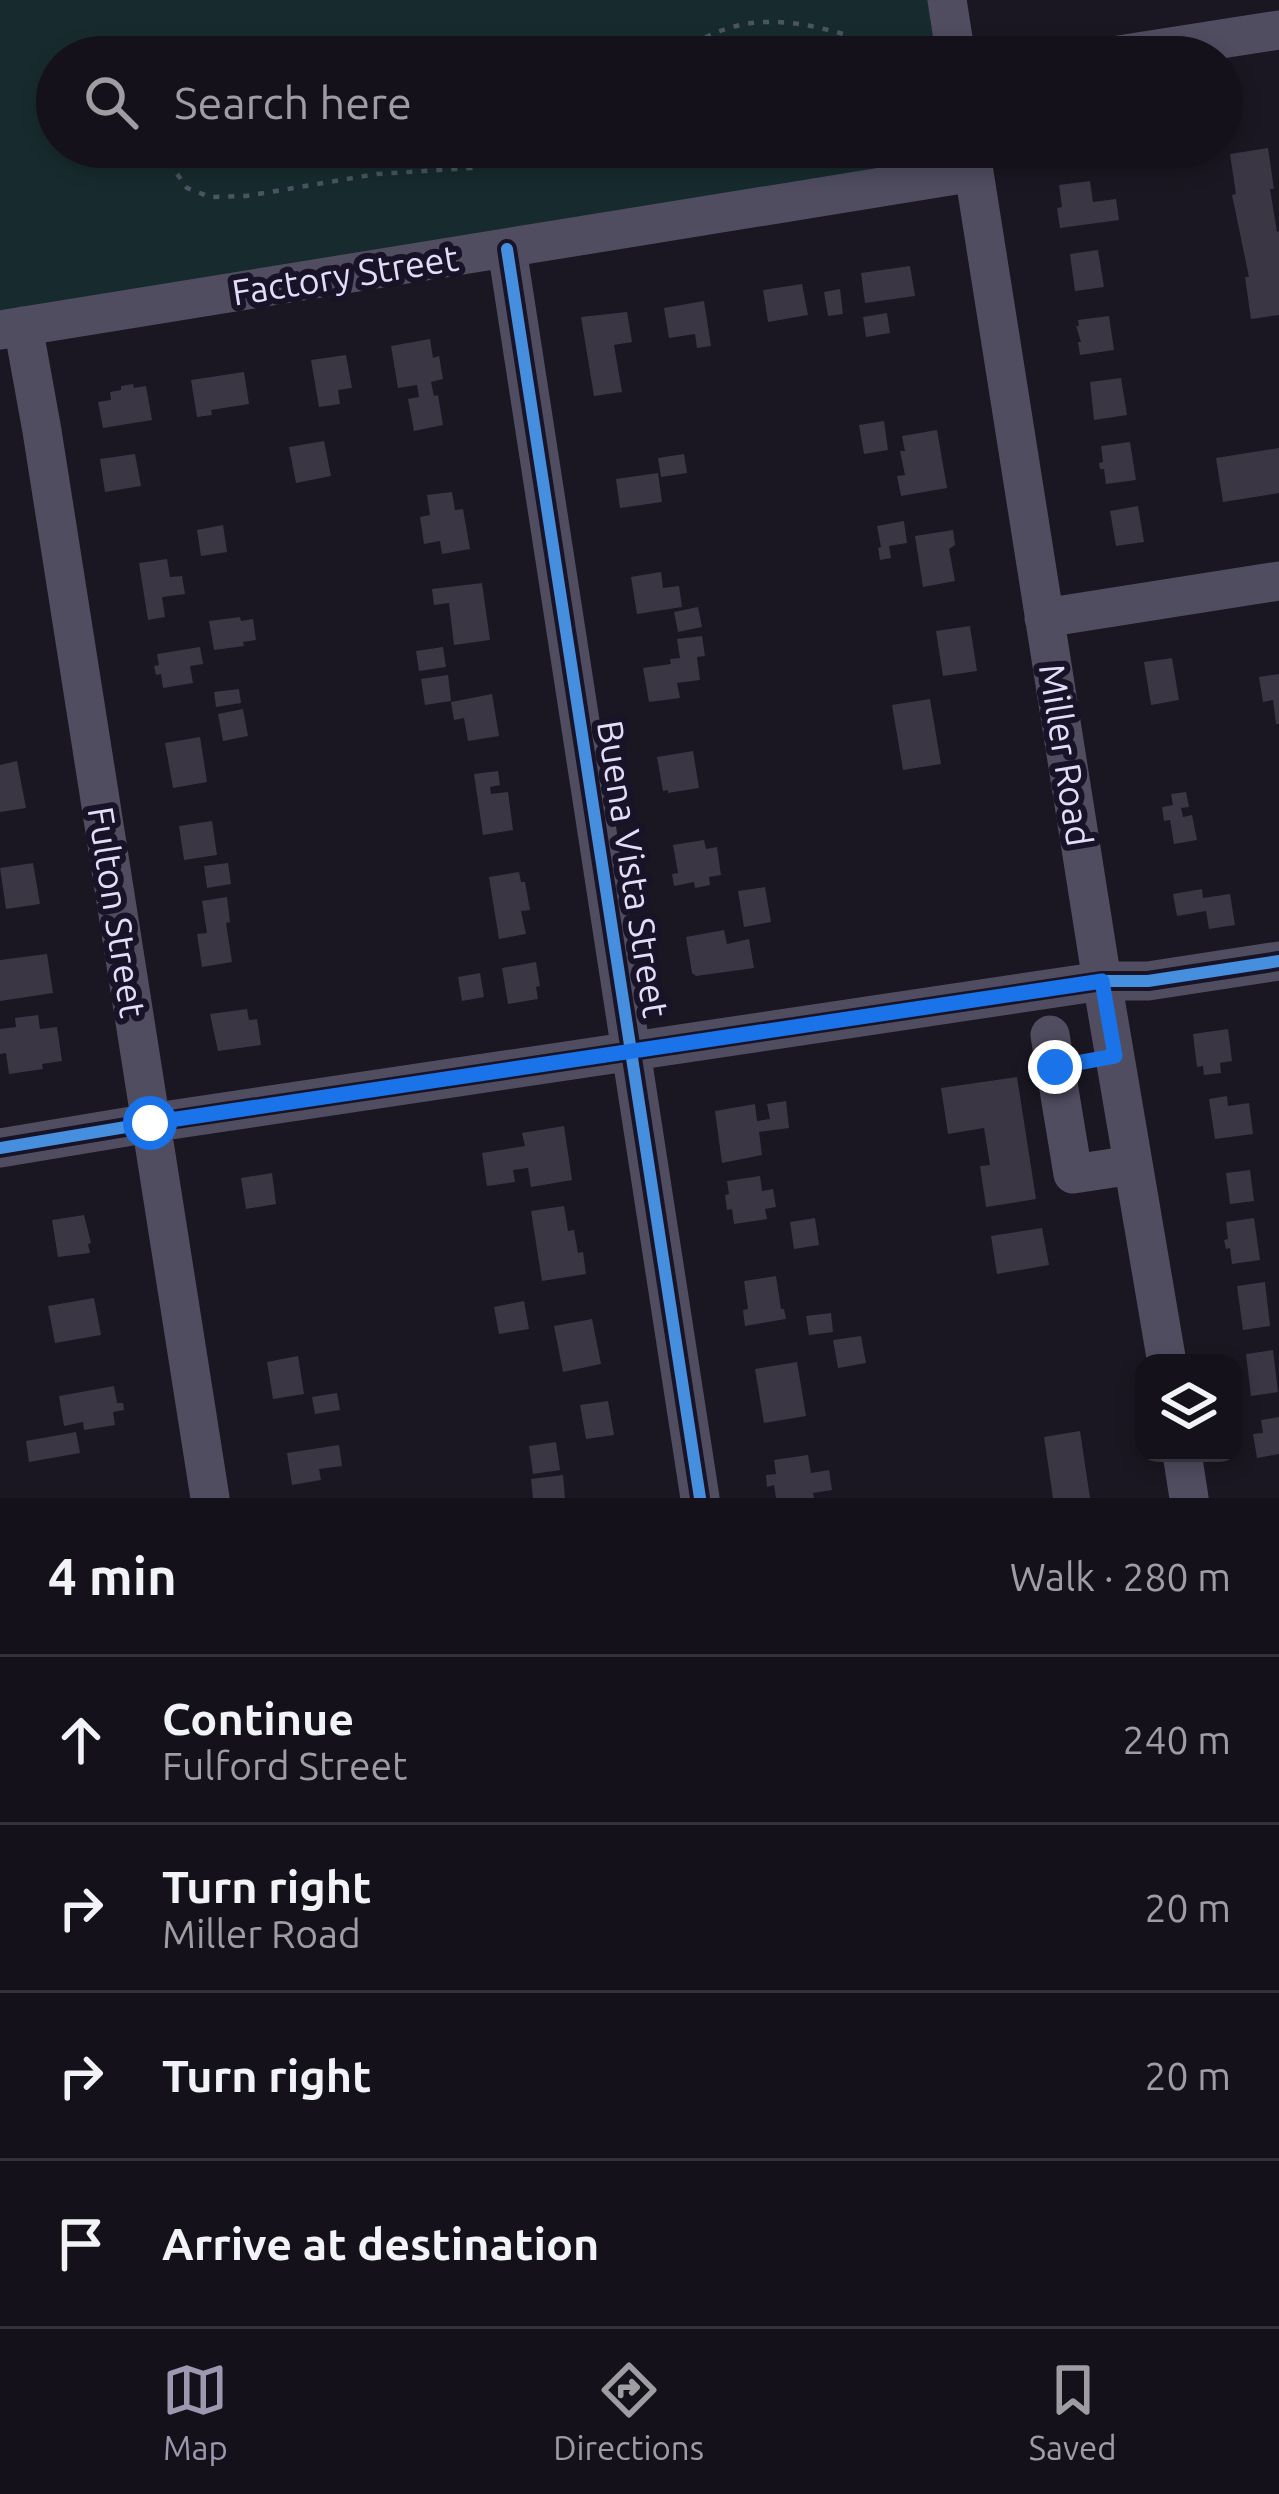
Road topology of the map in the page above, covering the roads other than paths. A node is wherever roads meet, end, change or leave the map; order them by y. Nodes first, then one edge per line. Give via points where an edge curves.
1 (947, 0) edge
2 (1279, 30) edge
3 (953, 36) edge
4 (1241, 36) edge
5 (930, 168) edge
6 (973, 168) edge
7 (507, 249) junction
8 (12, 328) edge
9 (1279, 581) edge
10 (1045, 618) junction
11 (1279, 961) edge
12 (1102, 981) junction
13 (631, 1052) junction
14 (1115, 1056) junction
15 (150, 1123) junction
16 (0, 1148) edge
17 (1133, 1165) junction
18 (1165, 1354) edge
19 (1183, 1462) edge
20 (210, 1498) edge
21 (700, 1498) edge
22 (1189, 1498) edge

1 - 3 street
2 - 4 street
5 - 7 street, Factory Street
6 - 10 street, Miller Road
7 - 8 street, Factory Street
7 - 13 street, Buena Vista Street
8 - 15 street, Fulton Street via 42,431
9 - 10 street
10 - 12 street, Miller Road
11 - 12 street
12 - 13 street
12 - 14 street, Miller Road
13 - 15 street
13 - 21 street, Buena Vista Street
14 - 17 street, Miller Road
14 - 17 street via 1053,1051 1073,1174
15 - 16 street
15 - 20 street, Fulton Street
17 - 18 street, Miller Road
19 - 22 street

